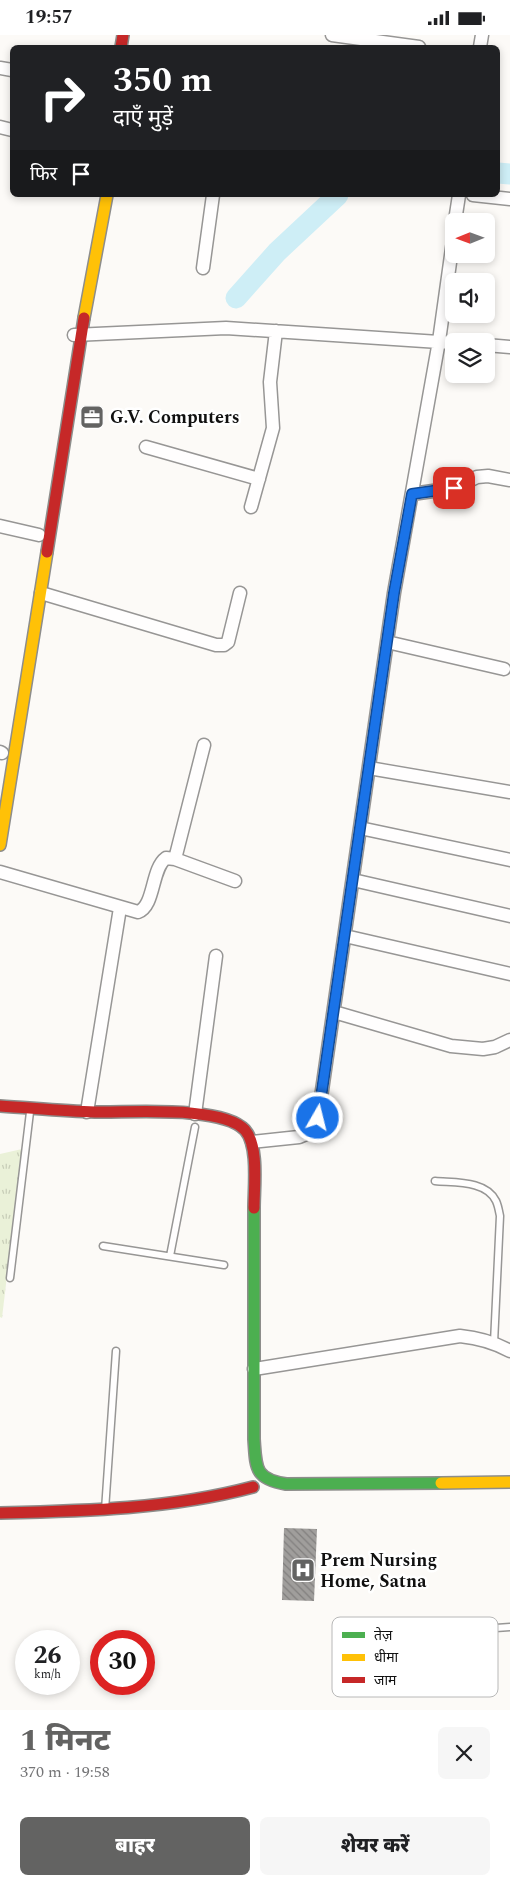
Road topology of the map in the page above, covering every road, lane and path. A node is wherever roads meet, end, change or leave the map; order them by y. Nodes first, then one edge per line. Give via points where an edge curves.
1 (332, 35) edge
2 (404, 45) edge
3 (96, 197) edge
4 (106, 197) edge
5 (213, 197) edge
6 (459, 197) edge
7 (491, 197) edge
8 (510, 199) edge
9 (457, 213) edge
10 (90, 260) junction
11 (450, 263) edge
12 (203, 268) dead end
13 (276, 331) junction
14 (76, 335) junction
15 (439, 341) junction
16 (445, 342) edge
17 (495, 346) edge
18 (510, 347) edge
19 (146, 447) dead end
20 (259, 479) junction
21 (510, 480) edge
22 (412, 494) junction
23 (251, 507) dead end
24 (0, 526) edge
25 (39, 535) junction
26 (31, 580) dead end
27 (41, 593) junction
28 (240, 593) dead end
29 (387, 642) junction
30 (504, 669) dead end
31 (204, 745) dead end
32 (369, 768) junction
33 (510, 792) edge
34 (360, 829) junction
35 (0, 845) edge
36 (175, 859) junction
37 (510, 860) edge
38 (0, 872) edge
39 (353, 880) junction
40 (235, 881) dead end
41 (120, 908) junction
42 (510, 916) edge
43 (345, 936) junction
44 (216, 956) dead end
45 (510, 974) edge
46 (334, 1012) junction
47 (510, 1040) edge
48 (0, 1106) edge
49 (87, 1112) junction
50 (30, 1113) junction
51 (10, 1118) dead end
52 (115, 1124) dead end
53 (195, 1124) junction
54 (252, 1142) junction
55 (435, 1181) dead end
56 (103, 1246) dead end
57 (170, 1257) junction
58 (224, 1265) dead end
59 (10, 1277) dead end
60 (494, 1343) junction
61 (116, 1351) dead end
62 (510, 1351) edge
63 (254, 1369) junction
64 (242, 1377) dead end
65 (244, 1460) dead end
66 (246, 1474) dead end
67 (510, 1482) edge
68 (510, 1493) edge
69 (366, 1495) dead end
70 (105, 1510) junction
71 (0, 1513) edge

1 - 2 street
3 - 10 main road
4 - 10 main road
5 - 12 street
6 - 9 street
7 - 8 street
10 - 14 main road
11 - 15 street
13 - 14 street via 226,328
13 - 15 street
13 - 20 street via 270,381 273,428
14 - 25 main road
14 - 27 main road
15 - 16 street
15 - 22 street
17 - 18 street
19 - 20 street
20 - 23 street
21 - 22 street via 476,477 454,488
22 - 29 street
24 - 25 street
25 - 26 main road
27 - 28 street via 224,645 228,642
27 - 35 main road
29 - 30 street
29 - 32 street
31 - 36 street
32 - 33 street
32 - 34 street
34 - 37 street
34 - 39 street
36 - 40 street
36 - 41 street via 166,858 161,862 142,911
38 - 41 street
39 - 42 street
39 - 43 street
41 - 49 street
43 - 45 street
43 - 46 street
44 - 53 street
46 - 47 street via 451,1047 483,1049
46 - 54 street via 318,1118 313,1131 300,1137
48 - 50 main road
49 - 50 main road
49 - 53 main road
50 - 51 main road
50 - 52 main road
50 - 59 lane
53 - 54 main road via 211,1116 236,1123
53 - 57 lane
54 - 63 main road
55 - 60 lane via 473,1185 487,1191 496,1200 500,1216
56 - 57 lane
57 - 58 lane
60 - 62 street
60 - 63 street via 460,1336
61 - 70 lane
63 - 67 main road via 256,1467 266,1481 286,1484
64 - 65 main road
66 - 70 main road via 247,1480 258,1489
68 - 69 main road
70 - 71 main road

